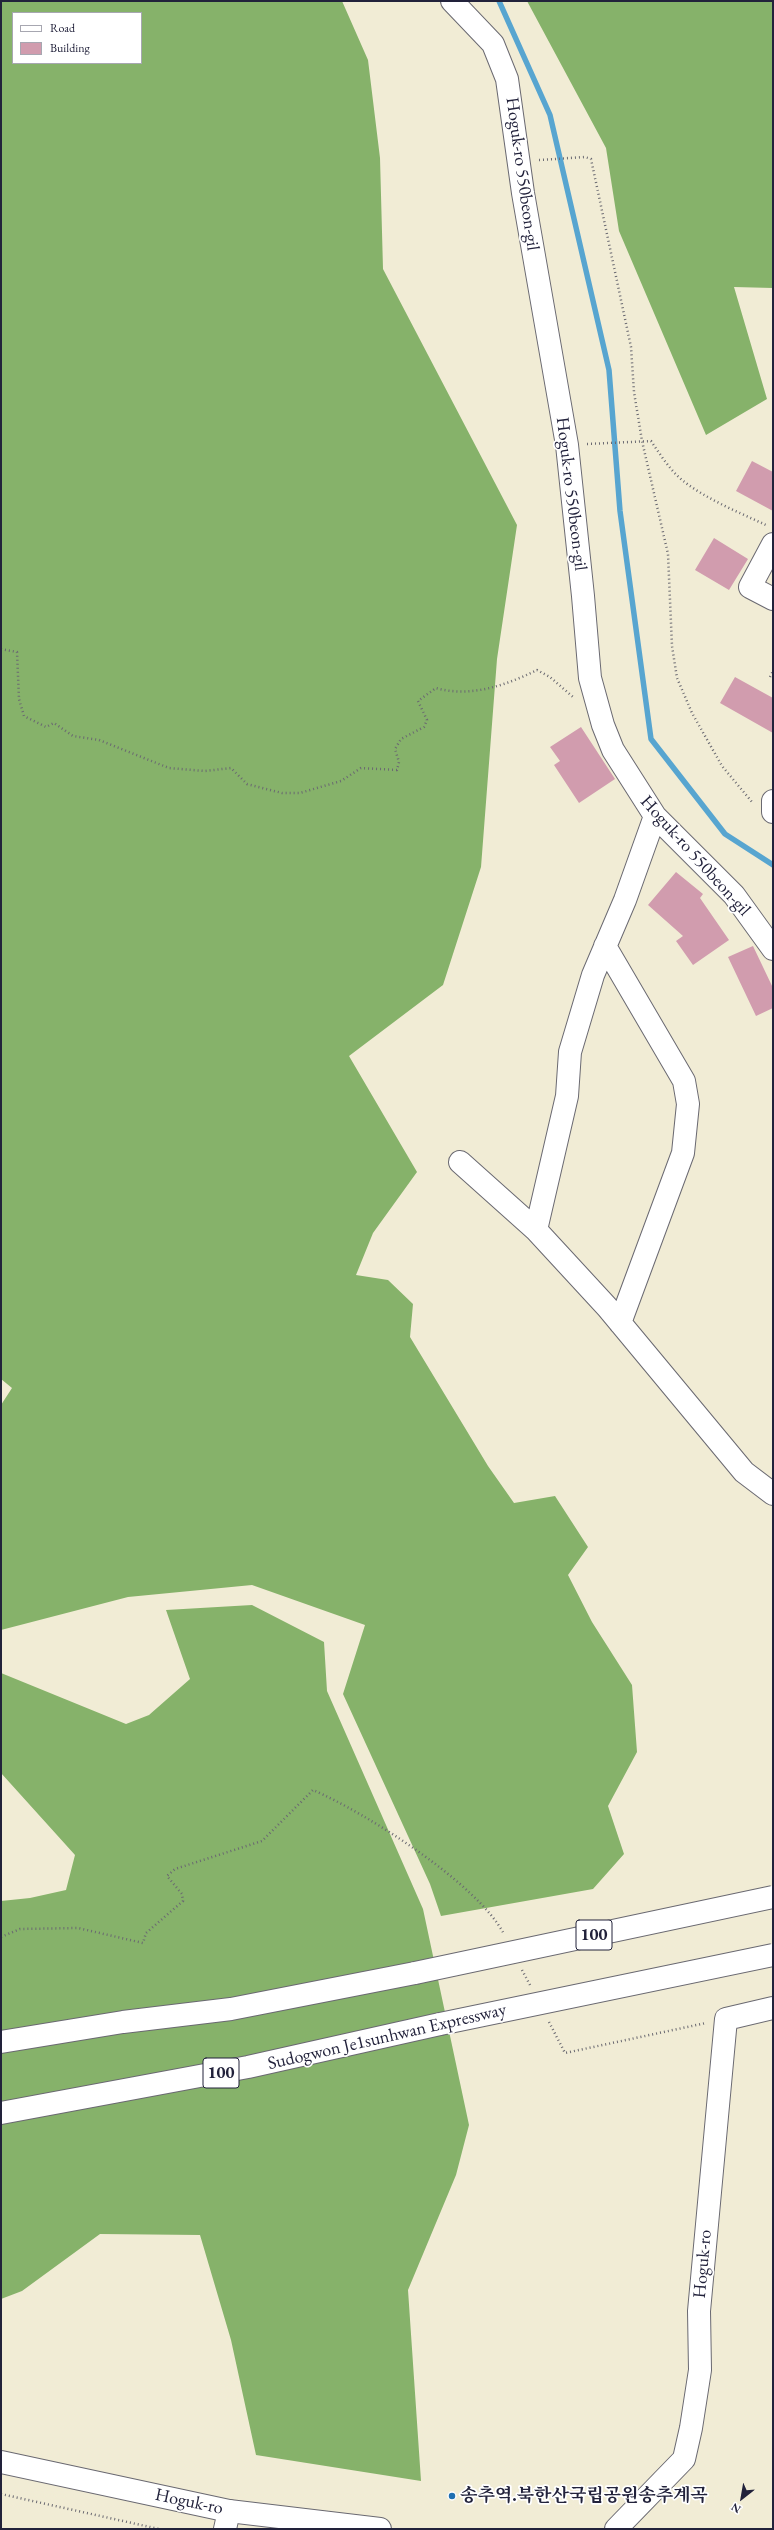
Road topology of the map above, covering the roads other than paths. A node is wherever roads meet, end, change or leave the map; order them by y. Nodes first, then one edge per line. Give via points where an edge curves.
1 (452, 1) edge
2 (773, 544) edge
3 (773, 599) edge
4 (773, 801) edge
5 (773, 812) edge
6 (655, 816) junction
7 (605, 946) junction
8 (773, 949) edge
9 (460, 1162) dead end
10 (536, 1230) junction
11 (620, 1323) junction
12 (773, 1494) edge
13 (773, 1897) edge
14 (773, 1955) edge
15 (773, 2008) edge
16 (1, 2042) edge
17 (1, 2113) edge
18 (1, 2462) edge
19 (227, 2520) edge
20 (380, 2529) edge
21 (616, 2529) edge

1 - 6 main road, Hoguk-ro 550beon-gil via 493,44 508,79 523,193 567,445 584,596 590,678 613,750
2 - 3 main road via 750,587
4 - 5 main road
6 - 7 main road via 625,900
6 - 8 main road, Hoguk-ro 550beon-gil via 734,895
7 - 10 main road via 593,975 570,1052 567,1096
7 - 11 main road via 684,1082 688,1104 683,1153
9 - 10 main road
10 - 11 main road
11 - 12 main road via 744,1472
13 - 16 main road, 100, bridge via 415,1973 230,2009 123,2022
14 - 17 main road, Sudogwon Je1sunhwan Expressway / 100, bridge via 440,2024 248,2068
15 - 21 main road, Hoguk-ro via 726,2019 699,2311 700,2370 684,2459
18 - 19 main road, Hoguk-ro
19 - 20 main road, Hoguk-ro

